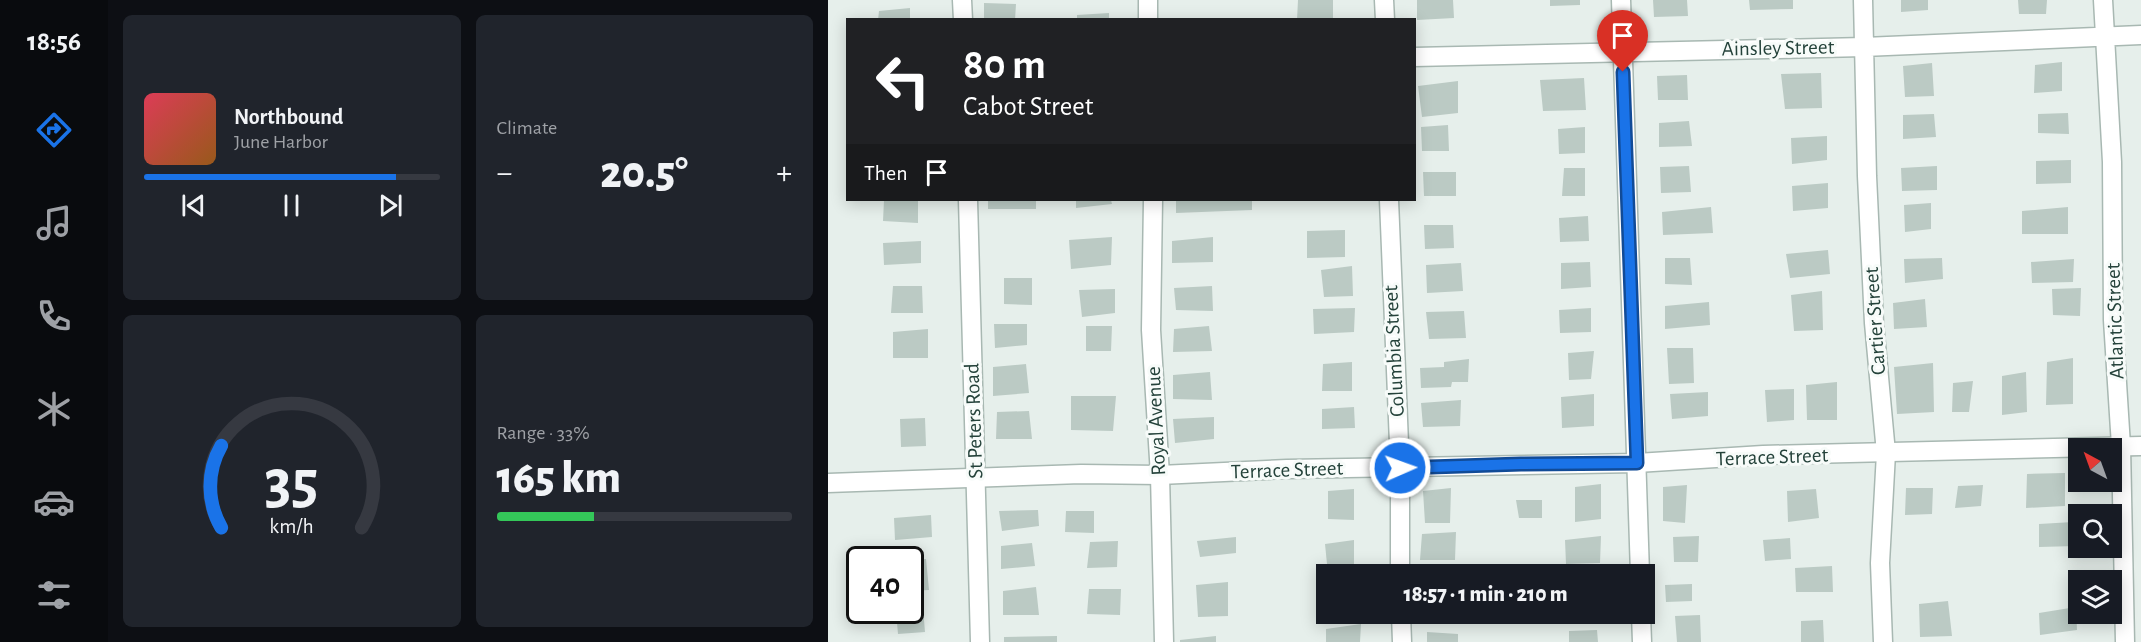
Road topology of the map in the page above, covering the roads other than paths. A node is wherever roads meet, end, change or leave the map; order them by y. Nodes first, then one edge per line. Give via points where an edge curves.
1 (962, 0) edge
2 (1148, 0) edge
3 (1384, 0) edge
4 (1621, 0) edge
5 (1863, 0) edge
6 (2103, 0) edge
7 (963, 18) edge
8 (1148, 18) edge
9 (1385, 18) edge
10 (2141, 35) edge
11 (2104, 36) junction
12 (1864, 47) junction
13 (1622, 51) junction
14 (1416, 57) edge
15 (968, 201) edge
16 (1153, 201) edge
17 (1389, 201) edge
18 (2120, 438) edge
19 (2122, 446) edge
20 (2141, 446) edge
21 (2068, 448) edge
22 (1886, 453) junction
23 (1637, 463) junction
24 (1400, 468) junction
25 (1160, 475) junction
26 (975, 478) junction
27 (828, 483) edge
28 (2122, 492) edge
29 (1400, 564) edge
30 (1640, 564) edge
31 (1401, 624) edge
32 (1641, 624) edge
33 (980, 642) edge
34 (1164, 642) edge
35 (1402, 642) edge
36 (1642, 642) edge
37 (1883, 642) edge
38 (2125, 642) edge

1 - 7 street
2 - 8 street
3 - 9 street
4 - 13 street
5 - 12 street, Cartier Street
6 - 11 street, Atlantic Street
10 - 11 street, Ainsley Street
11 - 12 street, Ainsley Street
11 - 18 street, Atlantic Street
12 - 13 street, Ainsley Street
12 - 22 street, Cartier Street via 1874,323
13 - 14 street, Ainsley Street
13 - 23 street
15 - 26 street, St Peters Road
16 - 25 street, Royal Avenue via 1151,330
17 - 24 street, Columbia Street
19 - 20 street, Terrace Street
21 - 22 street, Terrace Street
22 - 23 street, Terrace Street
22 - 37 street, Cartier Street via 1880,563
23 - 24 street, Terrace Street
23 - 30 street
24 - 25 street, Terrace Street
24 - 29 street, Columbia Street
25 - 26 street, Terrace Street
25 - 34 street, Royal Avenue
26 - 27 street, Terrace Street
26 - 33 street, St Peters Road
28 - 38 street, Atlantic Street
31 - 35 street
32 - 36 street

